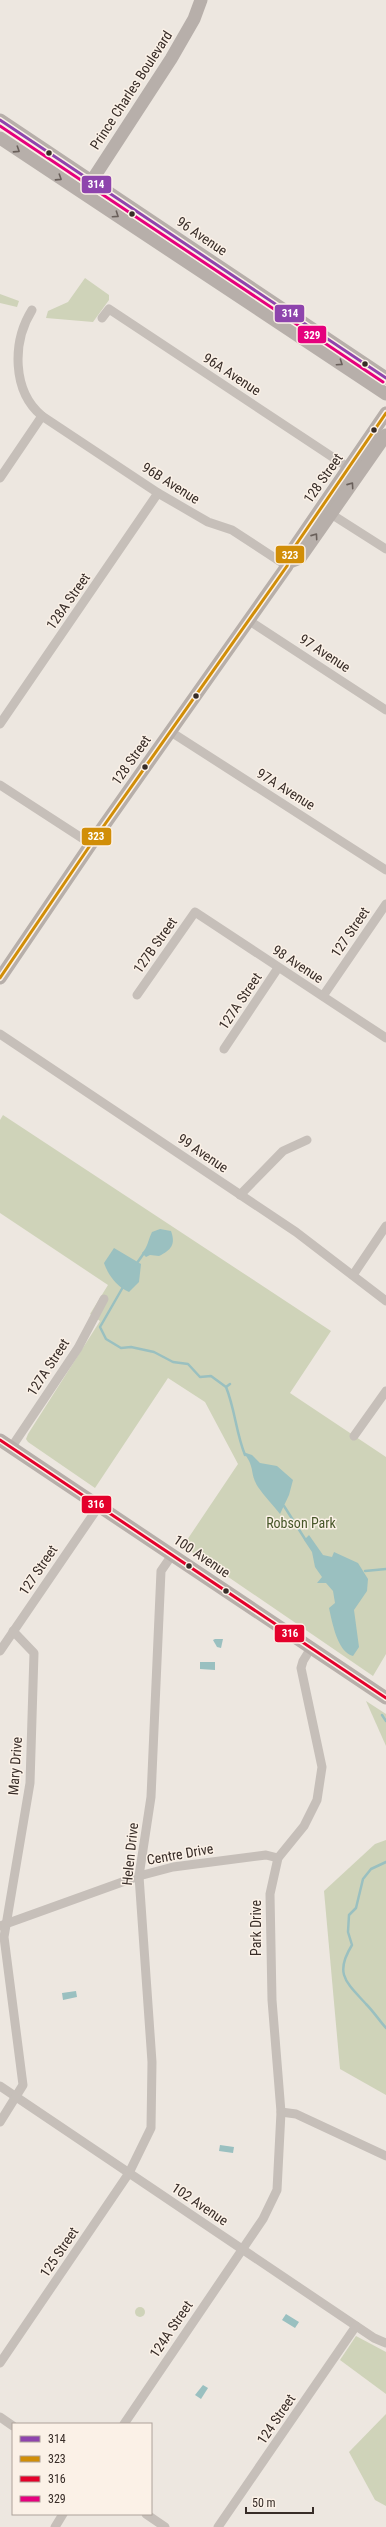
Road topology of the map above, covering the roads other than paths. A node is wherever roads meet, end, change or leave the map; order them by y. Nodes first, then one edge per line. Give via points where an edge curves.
1 (202, 0) edge
2 (0, 120) edge
3 (0, 138) edge
4 (91, 182) junction
5 (83, 194) junction
6 (223, 270) junction
7 (199, 271) junction
8 (236, 294) junction
9 (266, 298) junction
10 (32, 310) dead end
11 (102, 318) dead end
12 (386, 378) edge
13 (386, 394) edge
14 (386, 413) edge
15 (42, 416) junction
16 (386, 435) edge
17 (349, 468) junction
18 (0, 478) edge
19 (158, 493) junction
20 (331, 514) junction
21 (386, 549) edge
22 (289, 564) junction
23 (248, 620) junction
24 (386, 710) edge
25 (0, 724) edge
26 (170, 732) junction
27 (0, 785) edge
28 (90, 844) junction
29 (386, 870) edge
30 (386, 904) edge
31 (195, 912) joint
32 (278, 968) junction
33 (0, 978) edge
34 (137, 994) dead end
35 (323, 996) junction
36 (0, 1034) edge
37 (386, 1038) edge
38 (224, 1049) dead end
39 (307, 1140) dead end
40 (240, 1195) junction
41 (386, 1226) edge
42 (353, 1276) junction
43 (104, 1299) dead end
44 (386, 1301) edge
45 (386, 1391) edge
46 (354, 1436) dead end
47 (0, 1440) edge
48 (11, 1448) junction
49 (99, 1506) junction
50 (172, 1555) junction
51 (13, 1631) junction
52 (311, 1648) junction
53 (0, 1651) edge
54 (386, 1698) edge
55 (278, 1858) junction
56 (139, 1876) junction
57 (2, 1925) edge
58 (0, 2086) edge
59 (16, 2097) junction
60 (281, 2112) junction
61 (0, 2122) edge
62 (139, 2156) joint
63 (386, 2156) edge
64 (129, 2173) junction
65 (242, 2249) junction
66 (356, 2326) junction
67 (386, 2343) edge
68 (0, 2363) edge
69 (0, 2417) edge
70 (125, 2423) edge
71 (12, 2425) edge
72 (62, 2515) edge
73 (147, 2515) edge
74 (54, 2527) edge
75 (165, 2527) edge
76 (218, 2527) edge

1 - 4 main road, Prince Charles Boulevard via 171,59
2 - 4 main road, 96 Avenue
3 -> 5 main road
4 - 5 main road, Prince Charles Boulevard
4 - 6 main road, 96 Avenue
5 -> 7 main road
6 - 7 main road
6 - 9 main road, 96 Avenue
7 - 8 main road
8 - 9 main road
8 -> 13 main road
9 - 12 main road, 96 Avenue
10 - 15 street, 96B Avenue via 23,324 21,334 19,379 26,400
11 - 17 street, 96A Avenue via 109,309
14 - 17 main road, 128 Street
15 - 18 street
15 - 19 street, 96B Avenue
20 -> 16 main road, 128 Street
17 - 22 main road, 128 Street via 291,552
19 - 22 street, 96B Avenue via 208,522 232,530
19 - 25 street, 128A Street
20 - 21 street
22 -> 20 main road, 128 Street via 300,558
22 - 23 main road, 128 Street
23 - 24 street, 97 Avenue
23 - 26 main road, 128 Street
26 - 28 main road, 128 Street
26 - 29 street, 97A Avenue
27 - 28 street
28 - 33 main road, 128 Street
30 - 35 street, 127 Street
31 - 32 street, 98 Avenue
31 - 34 street, 127B Street
32 - 35 street, 98 Avenue
32 - 38 street, 127A Street
35 - 37 street, 98 Avenue
36 - 40 street, 99 Avenue
39 - 40 street via 283,1151
40 - 42 street, 99 Avenue via 296,1232
41 - 42 street
42 - 44 street, 99 Avenue
43 - 48 street, 127A Street via 78,1348
45 - 46 street
47 - 48 main road, 100 Avenue
48 - 49 main road, 100 Avenue
49 - 50 main road, 100 Avenue
49 - 51 street, 127 Street
50 - 52 main road, 100 Avenue
50 - 56 street, Helen Drive via 161,1571 151,1797
51 - 53 street, 127 Street
51 - 57 street, Mary Drive via 34,1653 30,1783
52 - 54 main road, 100 Avenue
52 - 55 street, Park Drive via 302,1668 322,1767 321,1781 317,1800 309,1817
55 - 56 street, Centre Drive via 266,1855 188,1865
55 - 60 street, Park Drive via 271,1883 269,1920
56 - 57 street, Centre Drive
56 - 62 street, Helen Drive via 152,2062 151,2128
57 - 59 street, Mary Drive via 23,2086
58 - 59 street, 102 Avenue
59 - 61 street, Mary Drive
59 - 64 street, 102 Avenue
60 - 63 street via 296,2114
60 - 65 street, Park Drive via 277,2190 263,2219
62 - 64 street, 125 Street
64 - 65 street, 102 Avenue
64 - 68 street, 125 Street
65 - 66 street, 102 Avenue
65 - 70 street, 124A Street
66 - 67 street, 102 Avenue
66 - 76 street, 124 Street
69 - 71 street
72 - 74 street
73 - 75 street

